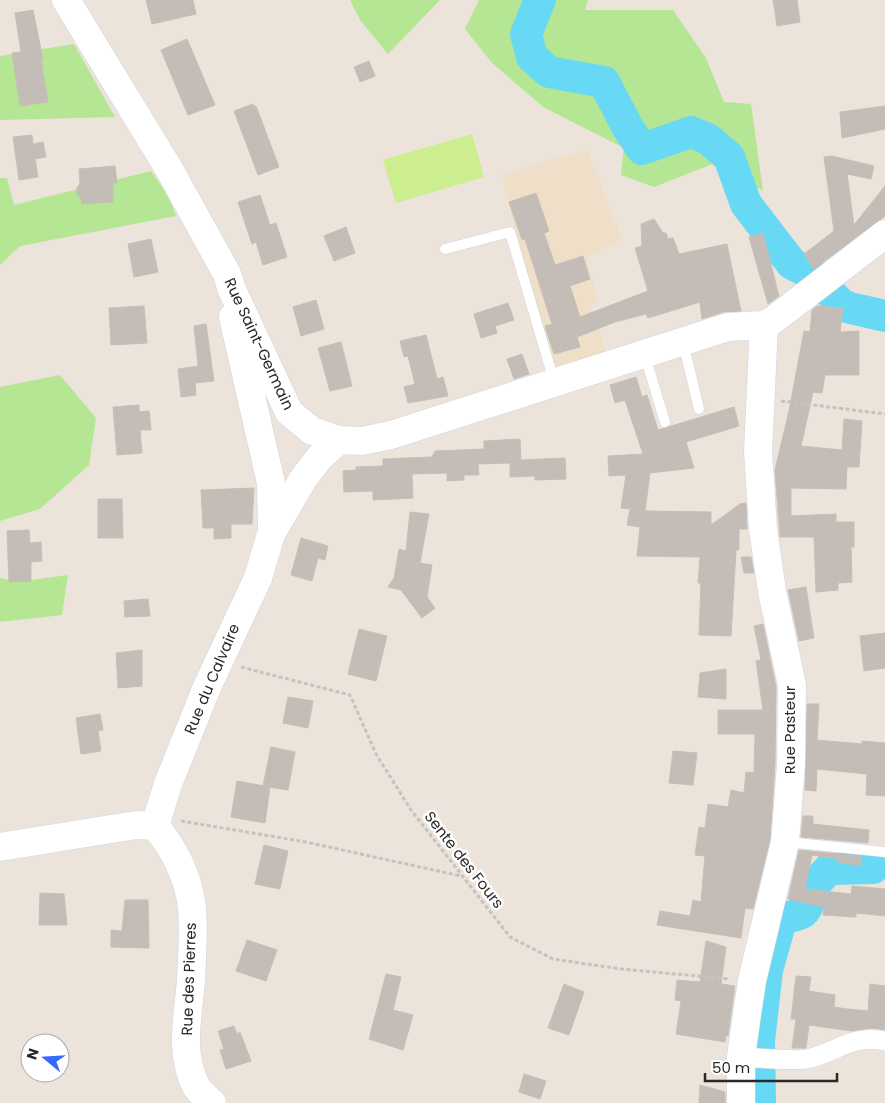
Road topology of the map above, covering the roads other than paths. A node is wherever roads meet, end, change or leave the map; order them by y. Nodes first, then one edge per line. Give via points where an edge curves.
1 (66, 0) edge
2 (885, 234) edge
3 (445, 250) dead end
4 (232, 290) junction
5 (764, 325) junction
6 (683, 342) junction
7 (644, 354) junction
8 (554, 382) junction
9 (700, 409) dead end
10 (665, 422) dead end
11 (339, 440) junction
12 (272, 534) junction
13 (156, 822) junction
14 (785, 842) junction
15 (0, 847) edge
16 (885, 852) edge
17 (885, 1042) edge
18 (754, 1058) junction
19 (212, 1103) edge
20 (741, 1103) edge

1 - 4 street, Rue Saint-Germain via 169,168 227,274
2 - 5 street
3 - 8 lane via 510,232
4 - 11 street, Rue Saint-Germain via 289,412 312,431
4 - 12 street, Rue du Calvaire via 237,338 271,483
5 - 6 street, Rue Saint-Germain via 728,327
5 - 14 street, Rue Pasteur via 758,451 772,591 793,703
6 - 7 street, Rue Saint-Germain
6 - 9 lane
7 - 8 street, Rue Saint-Germain
7 - 10 lane
8 - 11 street, Rue Saint-Germain via 391,435 362,441
11 - 12 street, Rue du Calvaire via 303,479
12 - 13 street, Rue du Calvaire via 258,578 219,661 168,784
13 - 15 street
13 - 19 street, Rue des Pierres via 182,868 192,907 191,975 185,1018 187,1057 196,1088
14 - 16 lane
14 - 18 street, Rue Pasteur via 752,981
17 - 18 street via 859,1039 804,1059
18 - 20 street, Rue Pasteur

